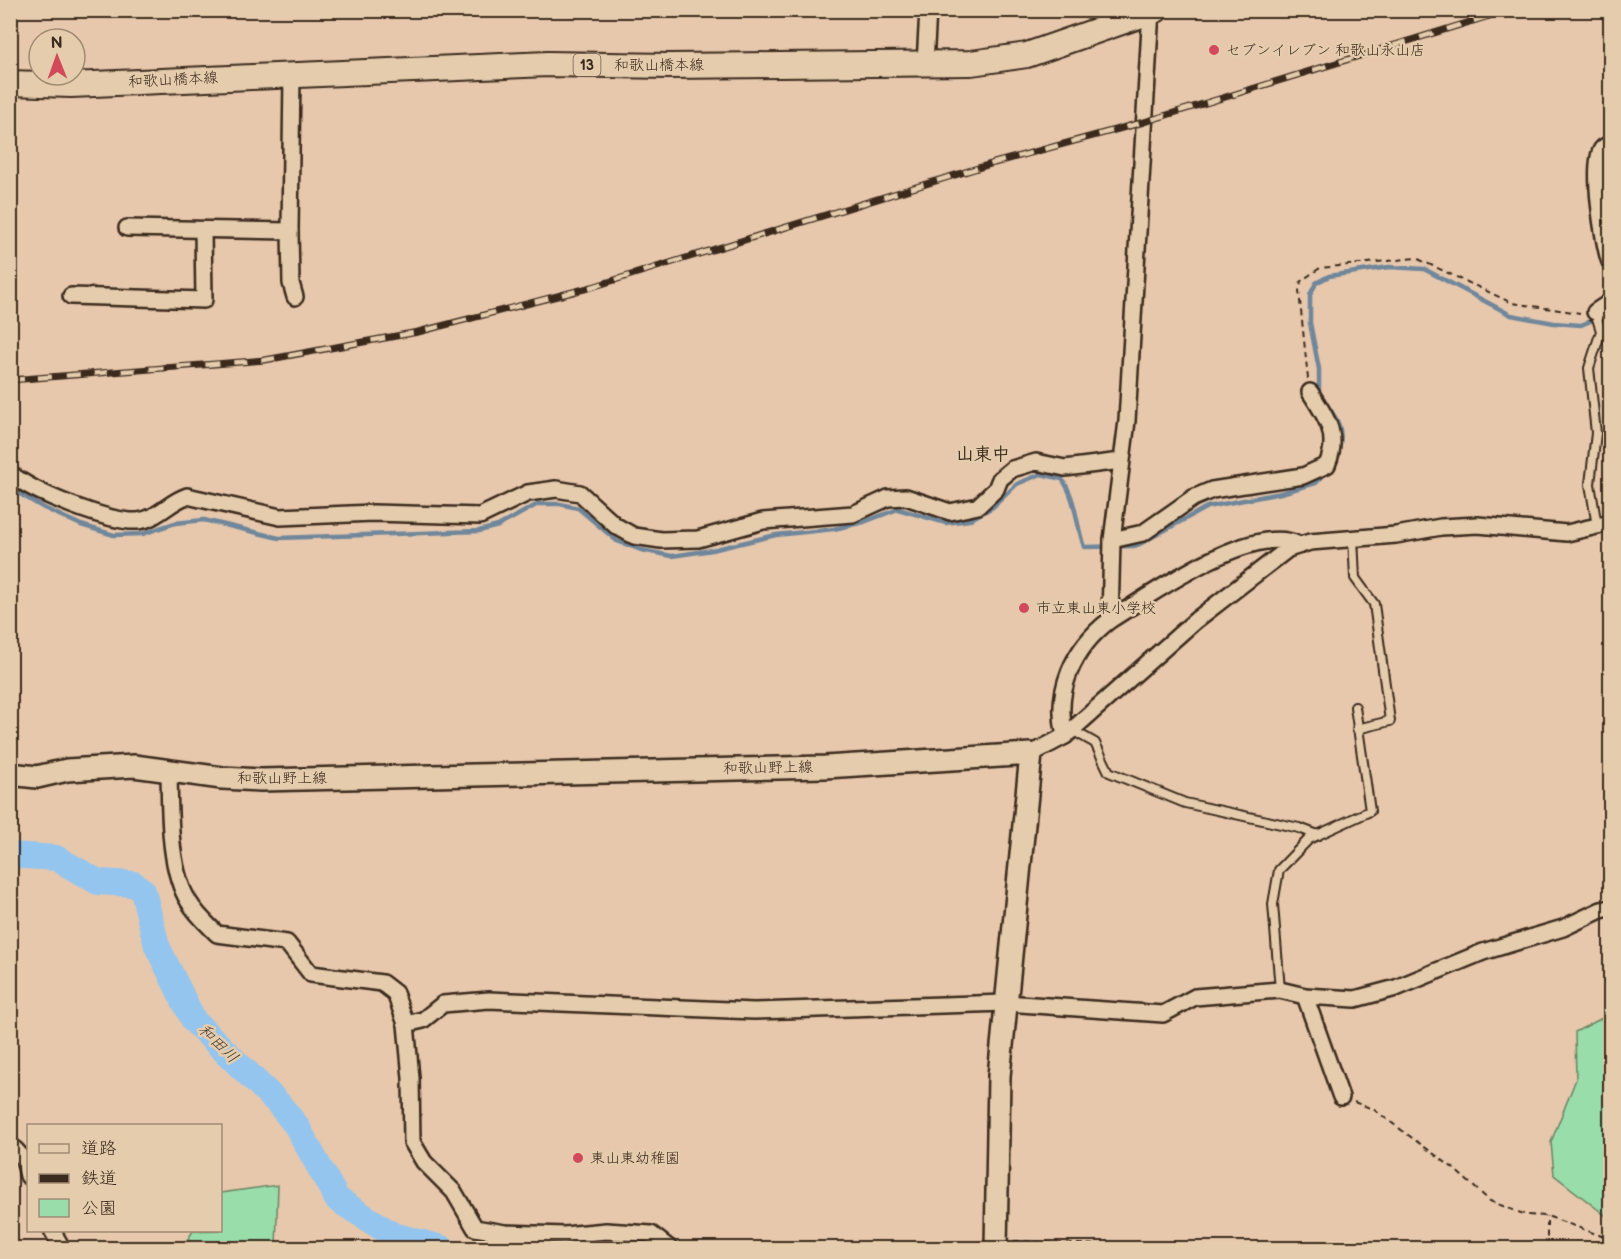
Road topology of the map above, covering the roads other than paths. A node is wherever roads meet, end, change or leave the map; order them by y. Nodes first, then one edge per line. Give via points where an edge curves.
1 (928, 10) edge
2 (1153, 11) edge
3 (924, 64) junction
4 (292, 75) junction
5 (10, 83) edge
6 (1611, 144) edge
7 (127, 228) dead end
8 (204, 230) junction
9 (290, 231) junction
10 (1611, 262) edge
11 (71, 296) dead end
12 (295, 297) dead end
13 (1611, 302) edge
14 (1595, 312) joint
15 (1310, 392) road end
16 (1121, 461) junction
17 (10, 473) edge
18 (1604, 525) edge
19 (1353, 538) junction
20 (1112, 540) junction
21 (1299, 545) junction
22 (1110, 620) junction
23 (1355, 707) dead end
24 (1357, 729) junction
25 (1068, 733) junction
26 (1031, 754) junction
27 (169, 772) junction
28 (10, 774) edge
29 (1318, 835) junction
30 (1611, 908) edge
31 (1280, 990) junction
32 (1305, 996) junction
33 (1006, 1003) junction
34 (406, 1024) junction
35 (1341, 1097) road end
36 (10, 1144) edge
37 (27, 1172) edge
38 (53, 1232) edge
39 (996, 1244) edge
40 (62, 1248) edge
41 (669, 1248) edge

1 - 3 street
2 - 3 main road, 和歌山橋本線 / 13 via 1027,55 971,63
2 - 16 street via 1127,422
3 - 4 main road, 和歌山橋本線 / 13 via 548,64
4 - 5 main road, 和歌山橋本線 / 13 via 71,85
4 - 9 street
6 - 10 street via 1602,149 1599,159 1599,215
7 - 8 street
8 - 9 street
8 - 11 street via 204,300
9 - 12 street
13 - 14 street
14 - 18 lane via 1600,331 1589,368 1596,433 1590,484
15 - 20 street via 1329,421 1334,450 1327,465 1303,476 1212,490 1193,498 1143,533
16 - 17 street via 1065,468 1036,462 1012,469 978,506 950,513 906,496 888,498 853,514 763,521 698,538 661,540 634,536 616,526 580,493 556,489 528,493 480,516 373,513 280,517 187,496 152,518 138,521 122,520 40,493
16 - 20 street
18 - 19 street via 1567,533 1478,525
19 - 21 street
19 - 24 lane via 1355,578 1374,604 1390,721
20 - 22 street
21 - 22 street via 1273,541 1230,549
21 - 25 street via 1288,549 1196,620
22 - 25 street via 1083,646 1064,685 1061,712
23 - 24 lane
24 - 29 lane via 1370,811
25 - 26 street
25 - 29 lane via 1095,743 1109,772 1185,803
26 - 27 main road, 和歌山野上線 via 825,767 261,780
26 - 33 main road
27 - 28 main road, 和歌山野上線 via 134,766 67,770 37,777
27 - 34 street via 170,823 179,879 203,920 217,934 287,943 311,974 382,983 395,993
29 - 31 lane via 1308,839 1279,870 1273,904
30 - 32 street via 1355,999
31 - 32 street
31 - 33 street via 1195,997 1163,1014
32 - 35 street
33 - 34 street via 754,1011 489,1000 443,1004 423,1020
33 - 39 main road via 999,1076
34 - 41 street via 412,1142 424,1162 454,1192 475,1228 505,1233 651,1234
36 - 37 street via 24,1159
38 - 40 street

